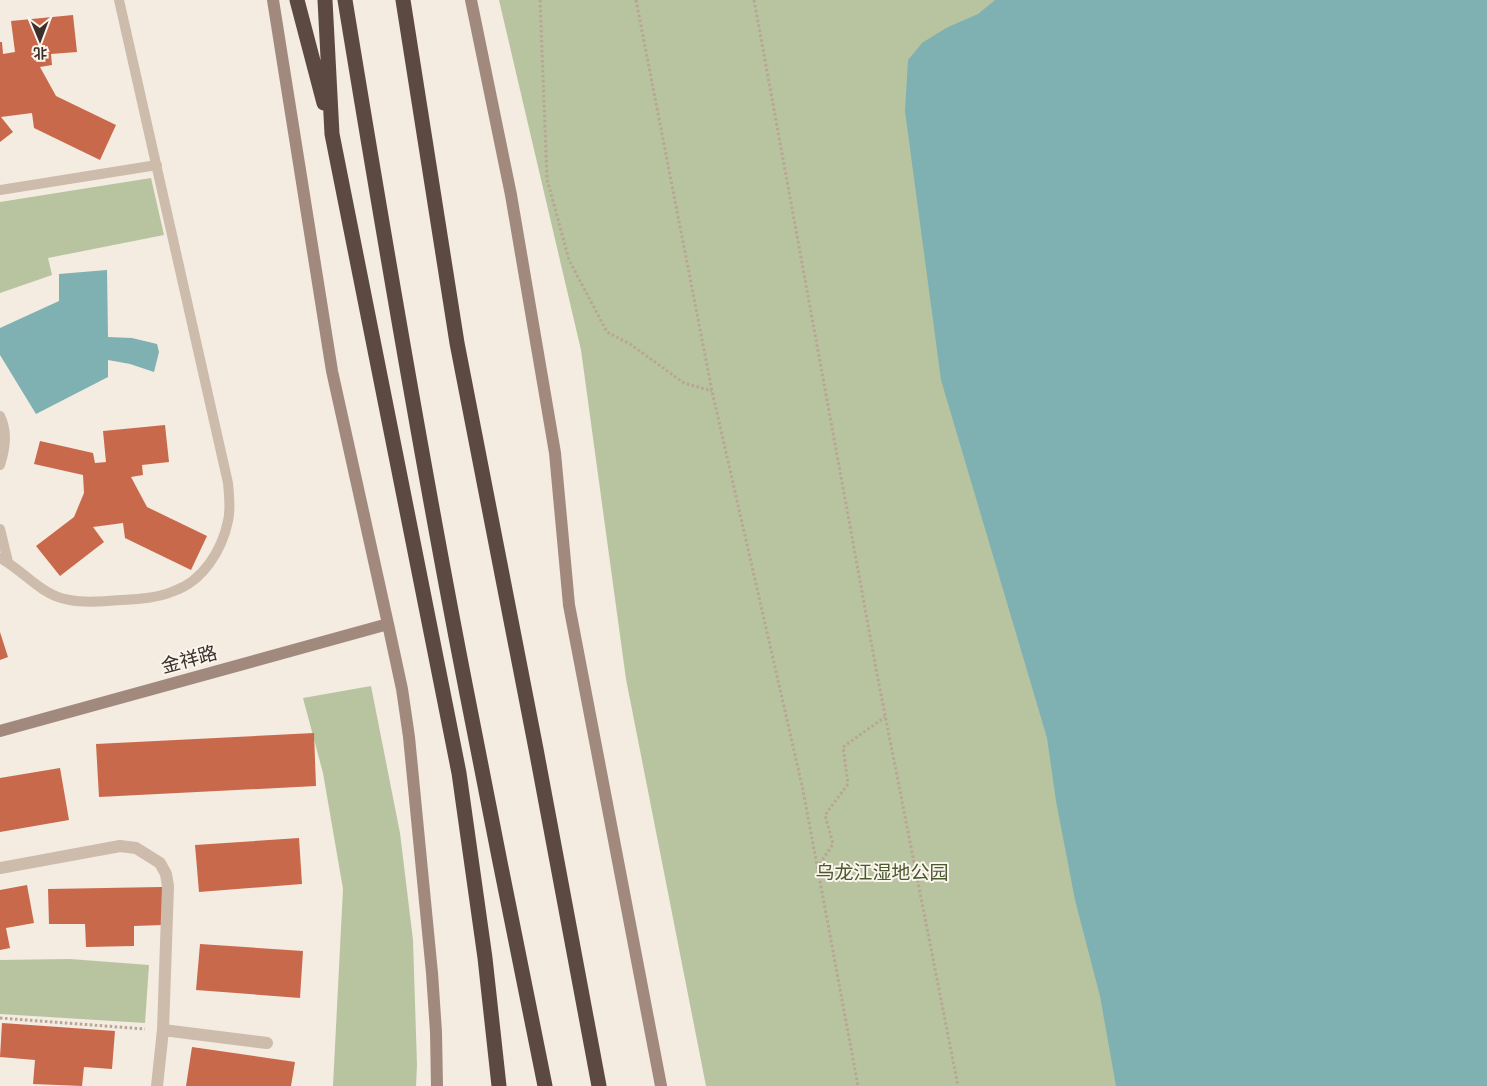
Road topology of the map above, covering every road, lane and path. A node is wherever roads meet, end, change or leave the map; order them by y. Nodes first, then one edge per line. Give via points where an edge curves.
1 (119, 0) edge
2 (274, 0) edge
3 (298, 0) edge
4 (325, 0) edge
5 (345, 0) edge
6 (403, 0) edge
7 (471, 0) edge
8 (540, 0) edge
9 (636, 0) edge
10 (754, 0) edge
11 (332, 134) junction
12 (156, 166) junction
13 (0, 190) edge
14 (712, 391) junction
15 (0, 416) edge
16 (0, 465) edge
17 (0, 529) edge
18 (4, 560) edge
19 (388, 624) junction
20 (885, 717) junction
21 (0, 730) edge
22 (0, 868) edge
23 (817, 868) junction
24 (0, 1018) edge
25 (163, 1030) junction
26 (267, 1043) dead end
27 (157, 1086) edge
28 (437, 1086) edge
29 (499, 1086) edge
30 (545, 1086) edge
31 (599, 1086) edge
32 (661, 1086) edge
33 (858, 1086) edge
34 (958, 1086) edge

1 - 12 lane
2 - 19 main road via 332,371
3 - 11 highway
4 - 11 highway
5 - 30 highway via 426,476
6 - 31 highway via 457,343
7 - 32 main road via 511,195 555,453 569,605
8 - 14 path via 547,179 568,260 607,332 630,344 684,383
9 - 14 path
10 - 20 path
11 - 29 highway via 459,773
12 - 13 lane
12 - 18 lane via 228,483 230,500 223,539 200,575 175,591 156,597 91,602 58,597
14 - 23 path via 803,790
15 - 16 lane via 5,444
17 - 18 lane
19 - 21 main road, 金祥路
19 - 28 main road via 409,736 432,974
20 - 23 path via 843,747 848,784 825,815 833,844
20 - 34 path
22 - 25 street via 120,846 136,848 160,863 168,886
23 - 33 path
24 - 25 path
25 - 26 street
25 - 27 street

